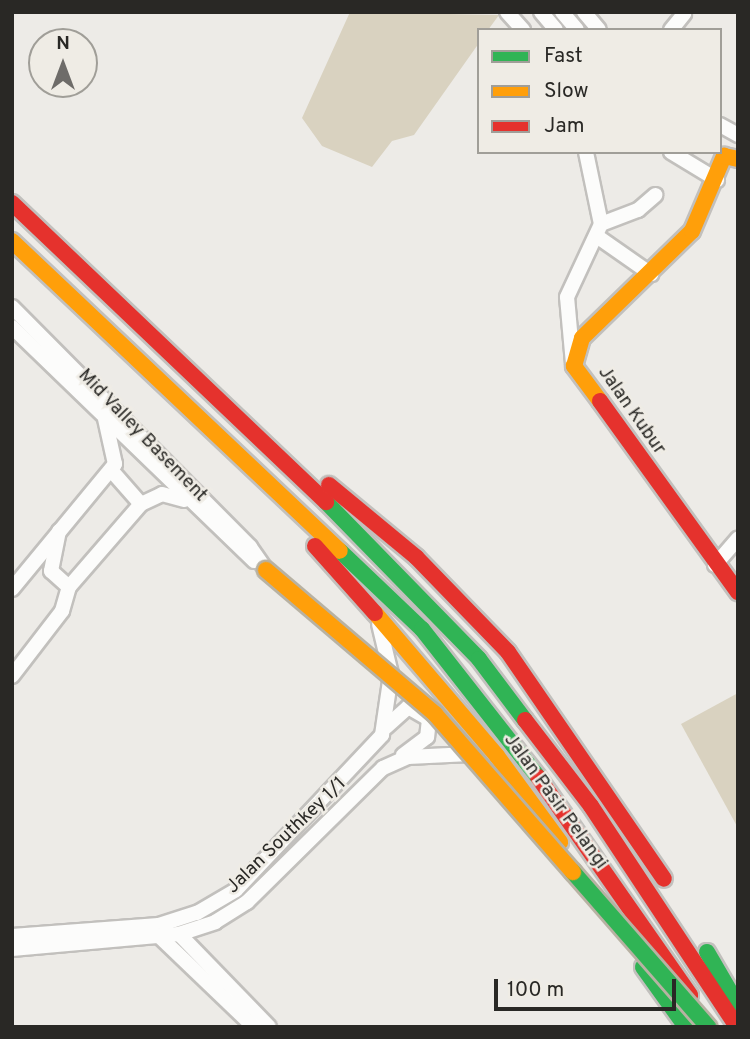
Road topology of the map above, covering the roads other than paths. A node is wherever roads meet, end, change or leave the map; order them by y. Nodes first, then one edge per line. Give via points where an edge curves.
1 (507, 12) edge
2 (541, 12) edge
3 (562, 12) edge
4 (584, 12) edge
5 (684, 14) dead end
6 (521, 28) edge
7 (554, 28) edge
8 (575, 28) edge
9 (597, 28) edge
10 (673, 28) edge
11 (722, 126) edge
12 (738, 135) edge
13 (586, 154) edge
14 (674, 154) edge
15 (725, 156) edge
16 (717, 180) junction
17 (738, 183) edge
18 (655, 195) dead end
19 (12, 203) edge
20 (599, 231) junction
21 (12, 241) edge
22 (651, 274) junction
23 (12, 307) edge
24 (12, 327) edge
25 (574, 366) junction
26 (232, 413) junction
27 (105, 417) junction
28 (222, 434) junction
29 (111, 470) junction
30 (188, 502) junction
31 (141, 504) junction
32 (59, 530) junction
33 (738, 539) edge
34 (715, 565) junction
35 (266, 570) junction
36 (69, 587) junction
37 (12, 589) edge
38 (738, 592) edge
39 (375, 613) junction
40 (12, 676) edge
41 (382, 735) junction
42 (497, 756) junction
43 (394, 761) junction
44 (678, 900) dead end
45 (16, 932) edge
46 (697, 932) dead end
47 (179, 934) junction
48 (159, 936) junction
49 (12, 949) edge
50 (738, 1005) edge
51 (254, 1027) edge
52 (269, 1027) edge
53 (686, 1027) edge
54 (708, 1027) edge
55 (737, 1027) edge

1 - 6 street
2 - 7 street
3 - 8 street
4 - 9 street
5 - 10 street
11 - 12 street
13 - 20 street
14 - 16 street
15 - 16 main road, Jalan Kubur
16 - 17 main road
16 - 22 main road, Jalan Kubur via 692,231
18 - 20 street
19 - 26 main road
20 - 22 street
20 - 25 street via 567,298
21 - 28 main road
22 - 25 main road, Jalan Kubur via 582,338
23 - 35 street, Mid Valley Basement via 250,547
24 - 27 street
25 - 34 main road, Jalan Kubur
26 - 44 main road via 373,517 508,652
26 - 55 main road via 320,495 479,659 591,806
27 - 29 street via 117,456
27 - 30 street
28 - 39 main road, Jalan Pasir Pelangi
28 - 54 main road, bridge via 461,677 548,789
29 - 31 street
29 - 32 street
30 - 31 street via 162,494
30 - 35 street
31 - 36 street
32 - 36 street via 51,571
32 - 37 street
33 - 34 street
34 - 38 main road, Jalan Kubur
35 - 54 main road, bridge via 435,714
36 - 40 street via 62,611
39 - 41 street via 391,674
39 - 42 main road, Jalan Pasir Pelangi
41 - 43 street, Jalan Southkey 1/1 via 403,708 419,709 429,719 427,737
41 - 45 street, Jalan Southkey 1/1 via 236,890 197,914 159,925
42 - 43 street
42 - 53 main road, Jalan Pasir Pelangi
43 - 47 street, Jalan Southkey 1/1 via 247,902
46 - 50 main road
47 - 48 street, Jalan Southkey 1/1
47 - 52 street
48 - 49 street, Jalan Southkey 1/1
48 - 51 street

